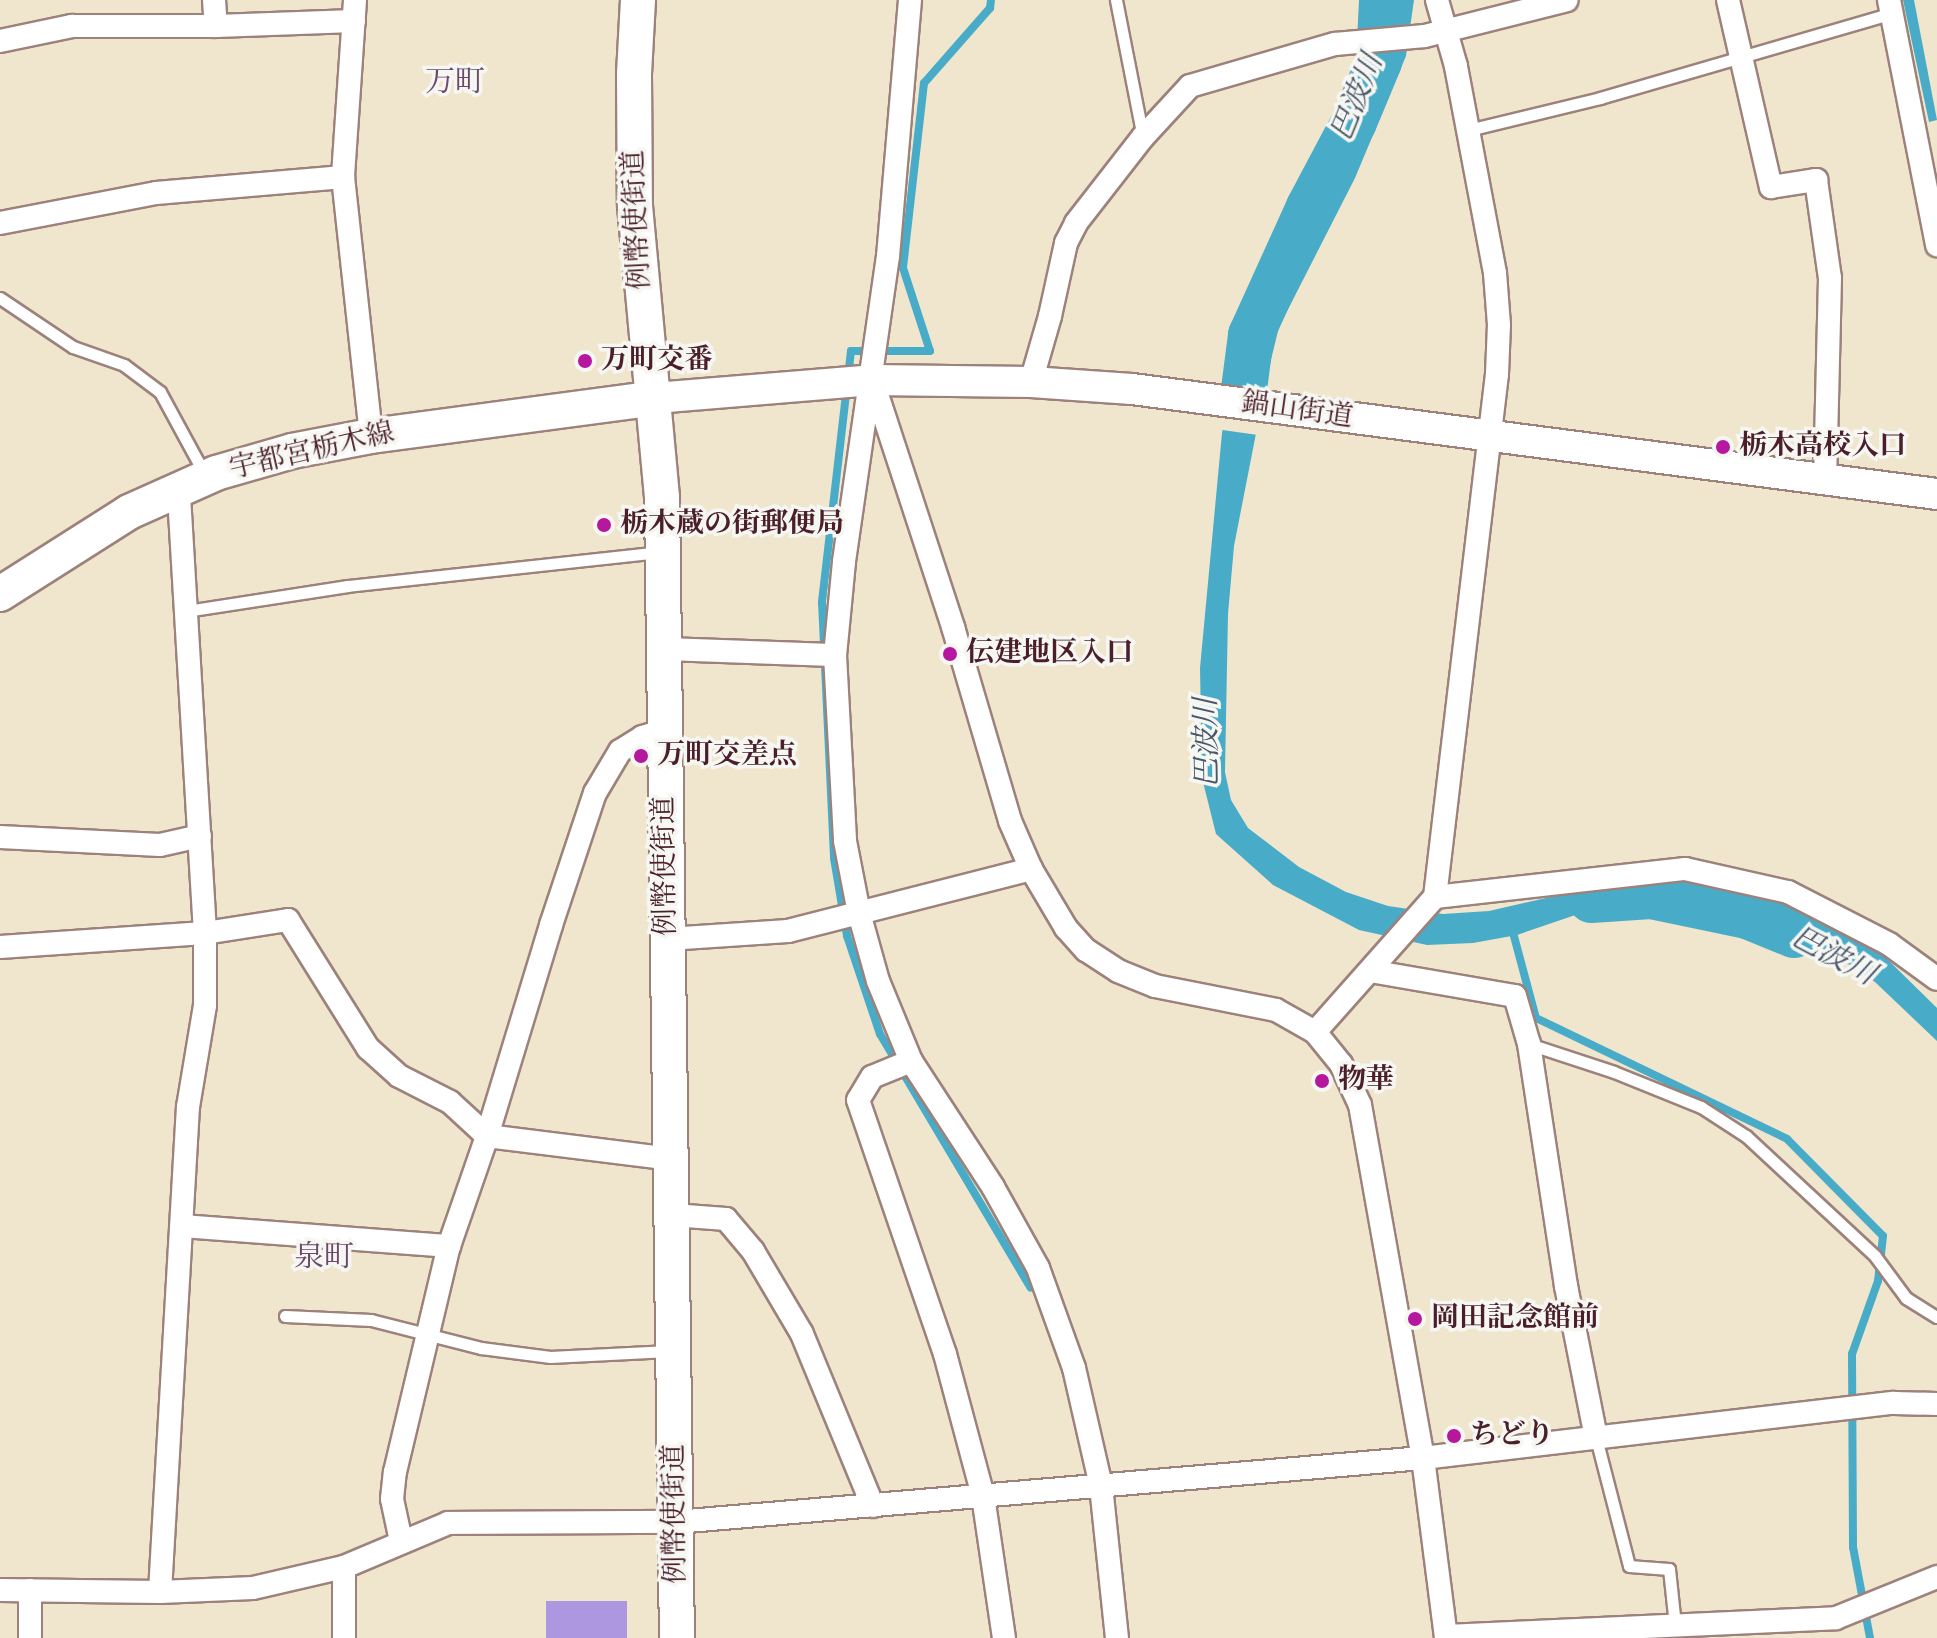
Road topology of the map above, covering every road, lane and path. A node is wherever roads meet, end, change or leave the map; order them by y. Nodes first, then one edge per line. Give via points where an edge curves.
1 (214, 0) edge
2 (638, 0) edge
3 (910, 0) edge
4 (1116, 0) edge
5 (1437, 0) edge
6 (1567, 0) edge
7 (1728, 0) edge
8 (1891, 6) edge
9 (354, 10) edge
10 (216, 26) junction
11 (1436, 32) junction
12 (0, 41) edge
13 (1739, 56) junction
14 (1468, 130) junction
15 (1143, 137) junction
16 (343, 177) junction
17 (0, 223) edge
18 (1937, 245) edge
19 (0, 298) edge
20 (872, 380) junction
21 (1031, 382) junction
22 (655, 398) junction
23 (1490, 435) junction
24 (371, 436) junction
25 (1825, 480) junction
26 (193, 483) junction
27 (1937, 494) edge
28 (662, 551) junction
29 (1, 591) edge
30 (186, 611) junction
31 (663, 649) junction
32 (835, 655) junction
33 (663, 731) junction
34 (200, 836) junction
35 (0, 837) edge
36 (1031, 869) junction
37 (1433, 901) junction
38 (859, 913) junction
39 (205, 933) junction
40 (668, 939) junction
41 (0, 947) edge
42 (1370, 971) junction
43 (1937, 979) edge
44 (1315, 1032) junction
45 (1529, 1044) junction
46 (911, 1061) junction
47 (487, 1136) junction
48 (671, 1159) junction
49 (673, 1215) junction
50 (183, 1226) junction
51 (449, 1246) junction
52 (285, 1316) dead end
53 (1937, 1317) edge
54 (428, 1335) junction
55 (674, 1351) junction
56 (1937, 1404) edge
57 (1596, 1438) junction
58 (1423, 1458) junction
59 (1101, 1486) junction
60 (983, 1496) junction
61 (873, 1506) junction
62 (676, 1522) junction
63 (401, 1541) junction
64 (344, 1567) junction
65 (1937, 1577) edge
66 (0, 1590) edge
67 (30, 1590) junction
68 (160, 1592) junction
69 (1675, 1632) edge
70 (1446, 1637) edge
71 (30, 1638) edge
72 (344, 1638) edge
73 (677, 1638) edge
74 (1004, 1638) edge
75 (1117, 1638) edge

1 - 10 street
2 - 22 main road, 例幣使街道 via 635,206
3 - 20 street
4 - 15 lane
5 - 11 street
6 - 11 street
7 - 13 street
8 - 13 lane
8 - 18 street
9 - 10 street
9 - 16 street
10 - 12 street via 72,26
11 - 14 street
11 - 15 street via 1335,44 1190,86
13 - 14 lane
13 - 25 street via 1771,187 1816,180 1830,278
14 - 23 street via 1495,273 1499,325
15 - 21 street via 1066,243
16 - 17 street via 156,193
16 - 24 street
19 - 26 lane via 73,347 124,365 160,392
20 - 21 street, 鍋山街道
20 - 22 street, 鍋山街道
20 - 32 street
20 - 36 street via 1010,821
21 - 23 street, 鍋山街道
22 - 24 main road, 宇都宮栃木線
22 - 28 main road, 例幣使街道
23 - 25 street, 鍋山街道
23 - 37 street
24 - 26 main road, 宇都宮栃木線 via 292,451
25 - 27 street, 鍋山街道
26 - 29 main road, 宇都宮栃木線 via 129,512
26 - 30 street
28 - 30 lane via 480,569
28 - 31 main road, 例幣使街道
30 - 34 street
31 - 32 street
31 - 33 main road, 例幣使街道
32 - 38 street via 845,841
33 - 40 main road, 例幣使街道
33 - 47 street via 620,751 595,793
34 - 35 street via 160,845
34 - 39 street
36 - 38 street
36 - 44 street via 1066,928 1086,950 1118,971 1155,986 1276,1010
37 - 42 street
37 - 43 street via 1685,869 1788,892 1889,944
38 - 40 street via 788,931
38 - 46 street via 878,981
39 - 41 street
39 - 47 street via 288,920 368,1048 399,1076 450,1102
39 - 50 street via 205,1005 188,1107
40 - 48 main road, 例幣使街道
42 - 44 street
42 - 45 street via 1515,996
44 - 58 street via 1341,1064 1360,1105
45 - 53 lane via 1701,1107 1735,1128 1875,1256 1906,1298
45 - 57 street via 1566,1286
46 - 59 street via 986,1175 1038,1268 1074,1368
46 - 60 street via 872,1077 858,1100 945,1354
47 - 48 street
47 - 51 street
48 - 49 main road, 例幣使街道
49 - 55 main road, 例幣使街道
49 - 61 street via 726,1219 753,1251 802,1334
50 - 51 street
50 - 68 street
51 - 54 street
52 - 54 lane via 371,1320
54 - 55 lane via 550,1357
54 - 63 street via 395,1472 392,1499
55 - 62 main road, 例幣使街道
56 - 57 street via 1894,1403
57 - 58 street
57 - 69 lane via 1629,1566 1669,1569
58 - 59 street
58 - 70 street
59 - 60 street
59 - 75 street
60 - 61 street
60 - 74 street
61 - 62 street
62 - 63 street via 448,1523
62 - 73 main road, 例幣使街道
63 - 64 street
64 - 68 street via 253,1588
64 - 72 street
65 - 69 street via 1836,1618
66 - 67 street
67 - 68 street
67 - 71 street
69 - 70 street

